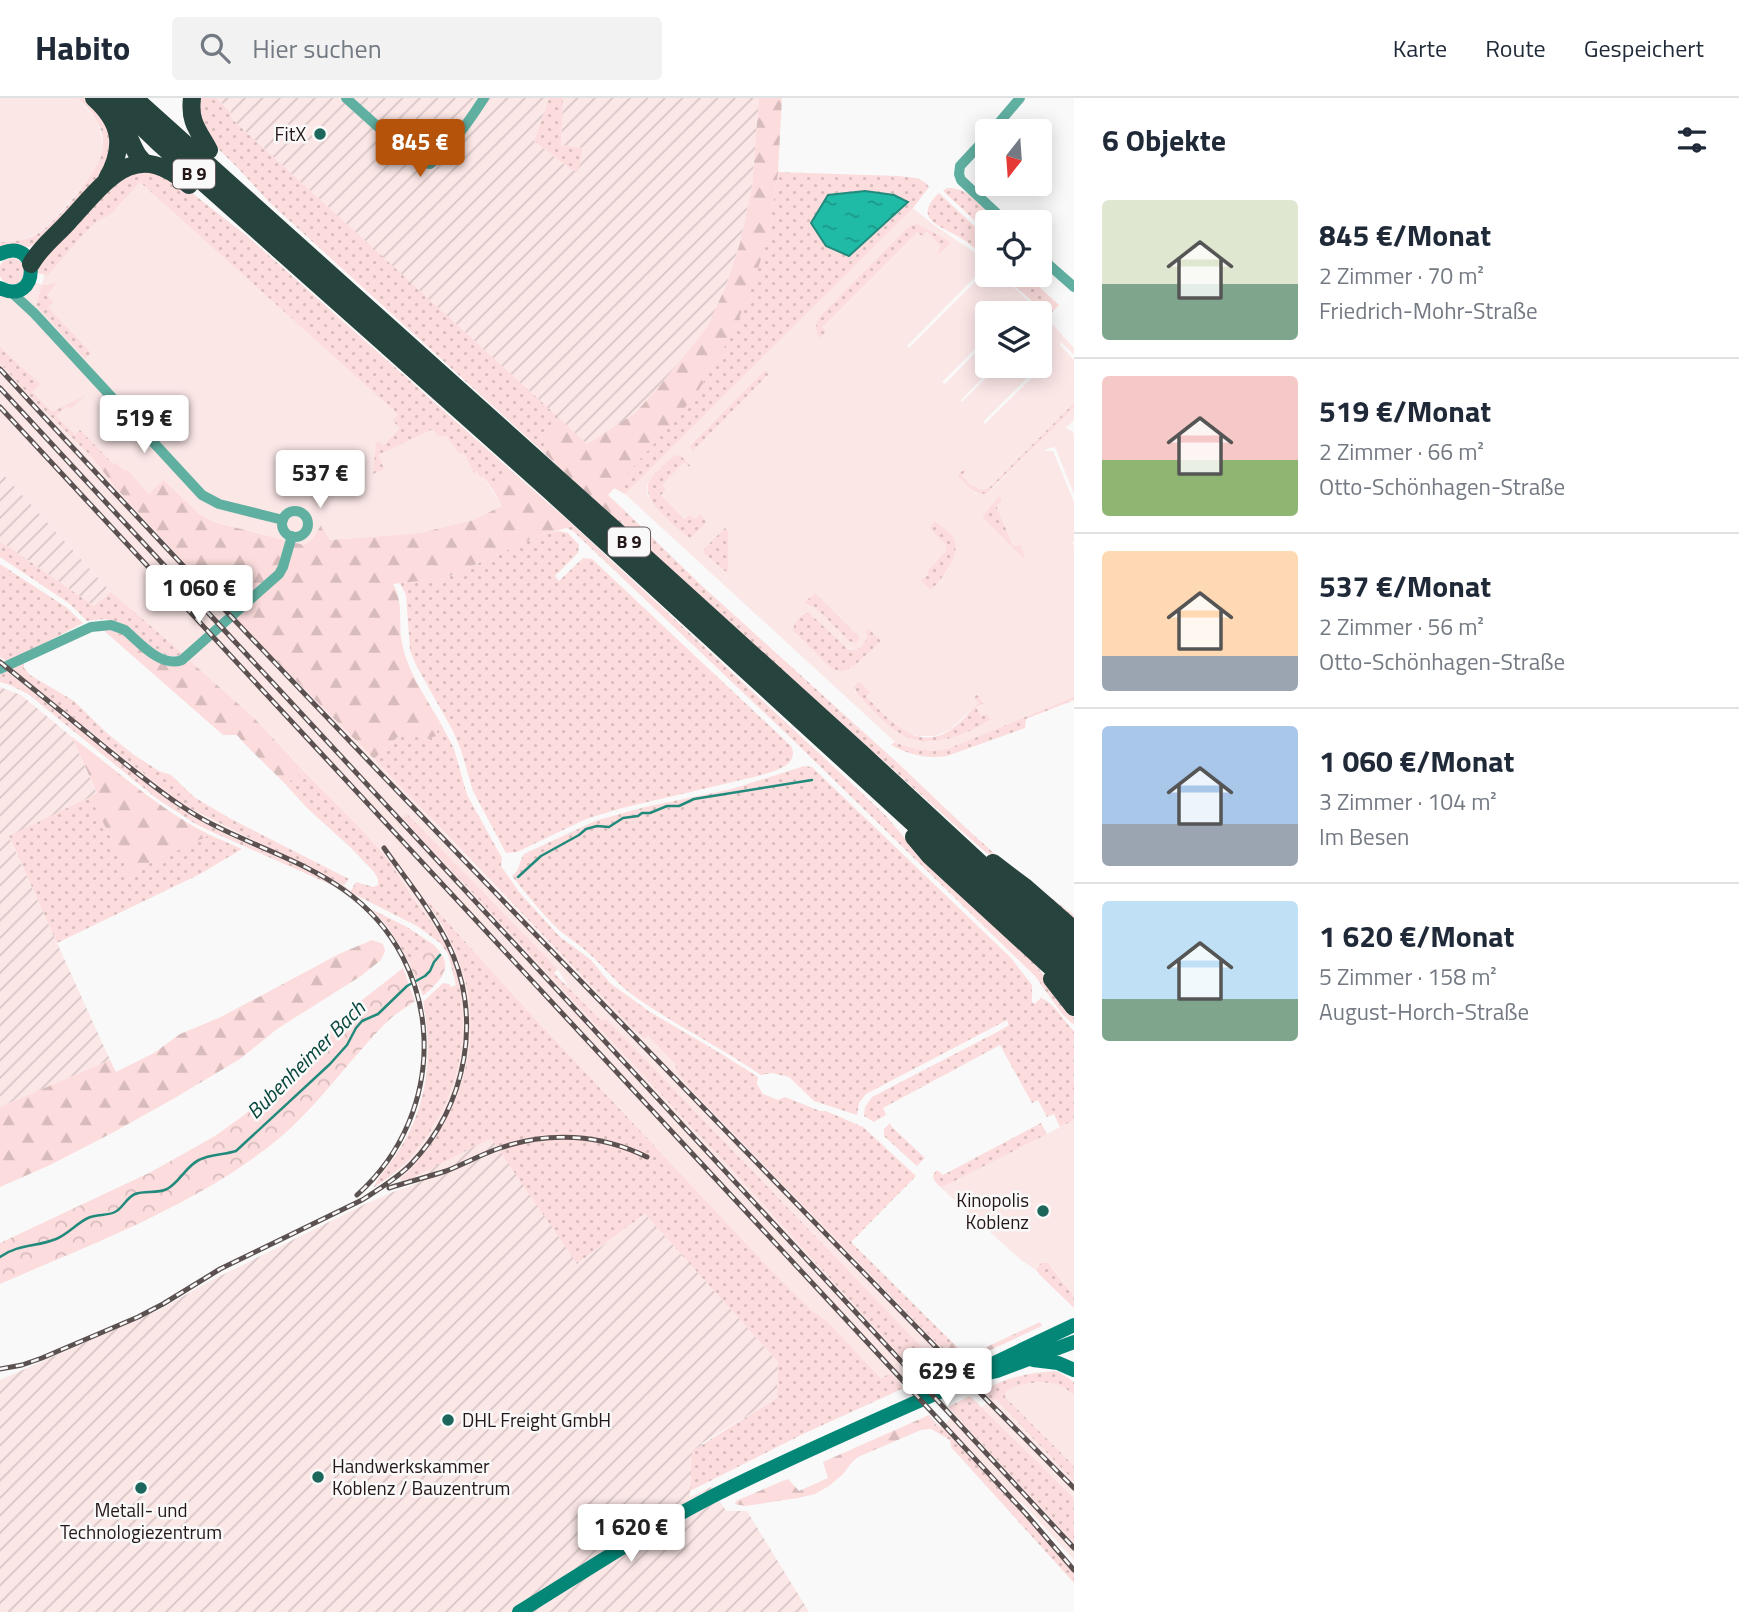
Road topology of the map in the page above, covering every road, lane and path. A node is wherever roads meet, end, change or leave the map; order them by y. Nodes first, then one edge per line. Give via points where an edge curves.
1 (94, 98) edge
2 (112, 98) edge
3 (134, 98) edge
4 (152, 98) edge
5 (192, 98) edge
6 (346, 98) edge
7 (484, 98) edge
8 (1020, 98) edge
9 (1002, 119) edge
10 (113, 120) junction
11 (209, 150) junction
12 (975, 150) edge
13 (147, 164) junction
14 (105, 182) junction
15 (975, 193) edge
16 (978, 196) edge
17 (993, 210) edge
18 (277, 247) junction
19 (0, 254) edge
20 (27, 259) junction
21 (325, 268) junction
22 (1052, 268) edge
23 (26, 286) junction
24 (1074, 287) edge
25 (5, 289) edge
26 (27, 306) junction
27 (283, 520) junction
28 (292, 536) junction
29 (0, 669) edge
30 (892, 804) junction
31 (931, 818) junction
32 (1074, 930) edge
33 (1074, 950) edge
34 (1037, 955) junction
35 (1074, 970) edge
36 (1074, 988) edge
37 (1074, 1007) edge
38 (1073, 1334) edge
39 (1025, 1360) junction
40 (1074, 1368) edge
41 (975, 1376) junction
42 (519, 1612) edge

1 - 10 highway
2 - 18 highway, B 9
3 - 21 highway, B 9
4 - 11 highway
5 - 11 highway via 193,121
6 - 7 street via 416,162 430,164
8 - 9 street
10 - 13 highway via 125,129 137,155
10 - 14 highway via 118,151
11 - 21 highway via 311,248
12 - 15 street via 960,166 959,174
13 - 14 highway via 126,168
13 - 18 highway via 174,172 231,221
14 - 20 highway
16 - 17 street
18 - 30 highway, B 9
19 - 20 main road via 10,250
20 - 23 main road via 31,277
21 - 31 highway, B 9
22 - 24 street
23 - 25 main road
23 - 26 street
25 - 26 street
26 - 27 street via 202,495 219,504
27 - 28 street via 284,530
27 - 28 street via 293,511 306,517 306,530
28 - 29 street via 279,573 183,660 163,660 125,631 104,625 76,632
30 - 34 highway via 930,856
30 - 35 highway, B 9
31 - 32 highway
31 - 33 highway, B 9
34 - 36 highway
34 - 37 highway
38 - 39 main road
38 - 40 main road via 1069,1355
38 - 41 main road via 992,1364
39 - 40 main road
39 - 41 main road
41 - 42 main road via 718,1493

